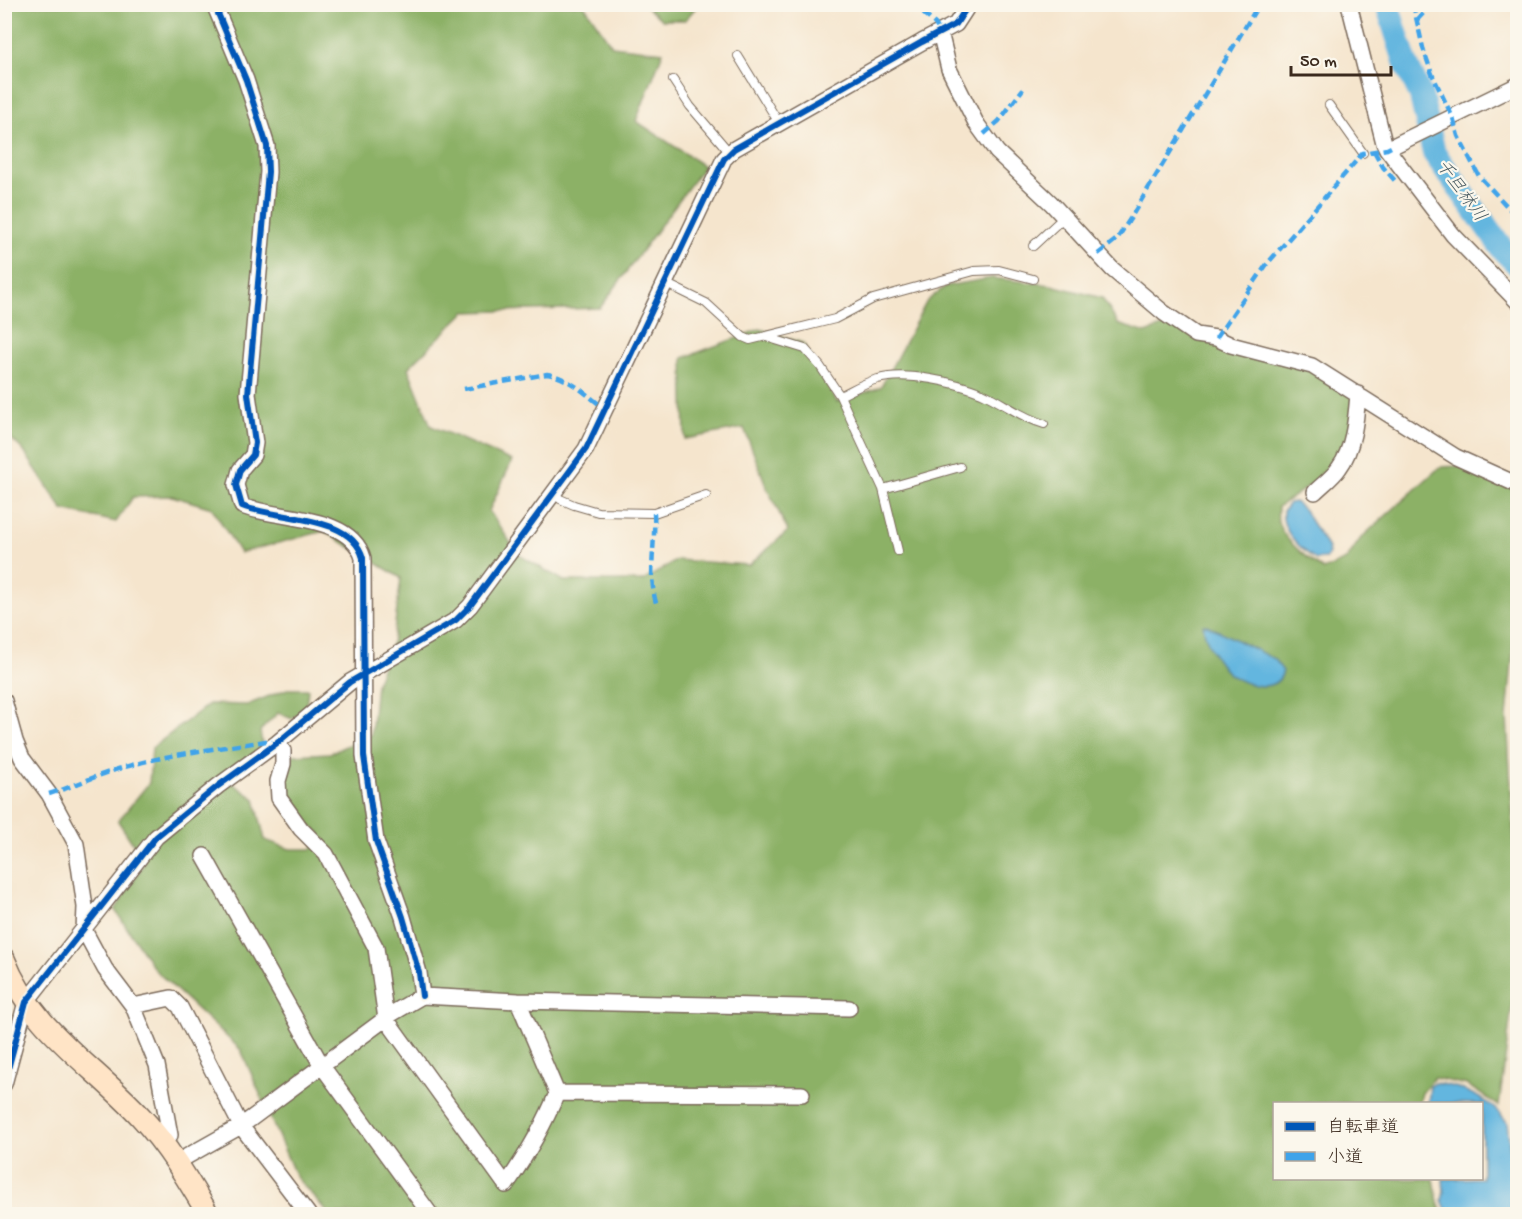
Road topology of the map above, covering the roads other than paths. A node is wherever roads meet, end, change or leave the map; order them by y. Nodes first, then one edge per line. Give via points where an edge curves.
1 (214, 4) edge
2 (969, 4) edge
3 (1349, 4) edge
4 (940, 32) junction
5 (738, 56) dead end
6 (673, 80) dead end
7 (1518, 85) edge
8 (1329, 105) dead end
9 (779, 123) junction
10 (1391, 147) dead end
11 (730, 153) junction
12 (1363, 153) dead end
13 (1064, 218) junction
14 (1033, 246) dead end
15 (1033, 279) dead end
16 (665, 283) junction
17 (1518, 302) edge
18 (766, 337) junction
19 (1358, 394) junction
20 (840, 396) junction
21 (1044, 424) dead end
22 (960, 467) dead end
23 (1518, 486) edge
24 (883, 489) junction
25 (554, 492) junction
26 (1315, 492) dead end
27 (706, 495) dead end
28 (898, 551) dead end
29 (363, 674) junction
30 (4, 701) edge
31 (277, 743) junction
32 (204, 856) dead end
33 (84, 930) junction
34 (4, 959) edge
35 (422, 996) junction
36 (518, 1001) junction
37 (26, 1002) junction
38 (134, 1006) junction
39 (849, 1008) dead end
40 (386, 1019) junction
41 (322, 1066) junction
42 (4, 1084) edge
43 (557, 1093) junction
44 (802, 1094) dead end
45 (240, 1126) junction
46 (163, 1143) junction
47 (177, 1162) junction
48 (208, 1215) edge
49 (308, 1215) edge
50 (430, 1215) edge

1 - 29 street via 246,80 267,146 248,394 255,442 253,455 240,470 236,485 242,506 324,524 345,533 361,549
2 - 4 street via 956,24
3 - 17 street via 1387,149 1453,235
4 - 9 street
4 - 13 street via 949,69 976,123 997,152
5 - 9 lane
6 - 11 lane
7 - 10 street
8 - 12 lane
9 - 11 street
11 - 16 street
13 - 14 lane
13 - 19 street via 1112,268 1164,314 1196,335 1312,366
15 - 18 lane via 999,270 974,270 873,299 835,319
16 - 18 lane via 706,303 742,337
16 - 25 street via 592,439
18 - 20 lane via 805,349
19 - 23 street via 1456,457
19 - 26 street via 1356,420 1340,468
20 - 21 lane via 877,379 934,380 983,394 1026,419
20 - 24 lane
22 - 24 lane
24 - 28 lane
25 - 27 lane via 560,499 598,512 654,513
25 - 29 street via 456,620
29 - 31 street
29 - 35 street via 364,756 376,841 406,928
30 - 33 street via 22,758 49,794 76,844 85,907
31 - 33 street via 156,837
31 - 40 street via 283,751 284,764 278,782 279,798 301,829 326,854 376,948
32 - 41 street
33 - 37 street
33 - 38 street via 105,969
34 - 37 street
35 - 36 street
35 - 40 street
36 - 39 street
36 - 43 street
37 - 42 street
37 - 46 street
38 - 45 street via 171,998 180,1007
38 - 46 street via 157,1065 170,1135
40 - 41 street
40 - 43 street via 506,1185 528,1152
41 - 45 street
41 - 50 street
43 - 44 street
45 - 47 street
45 - 49 street
46 - 47 street
47 - 48 street

